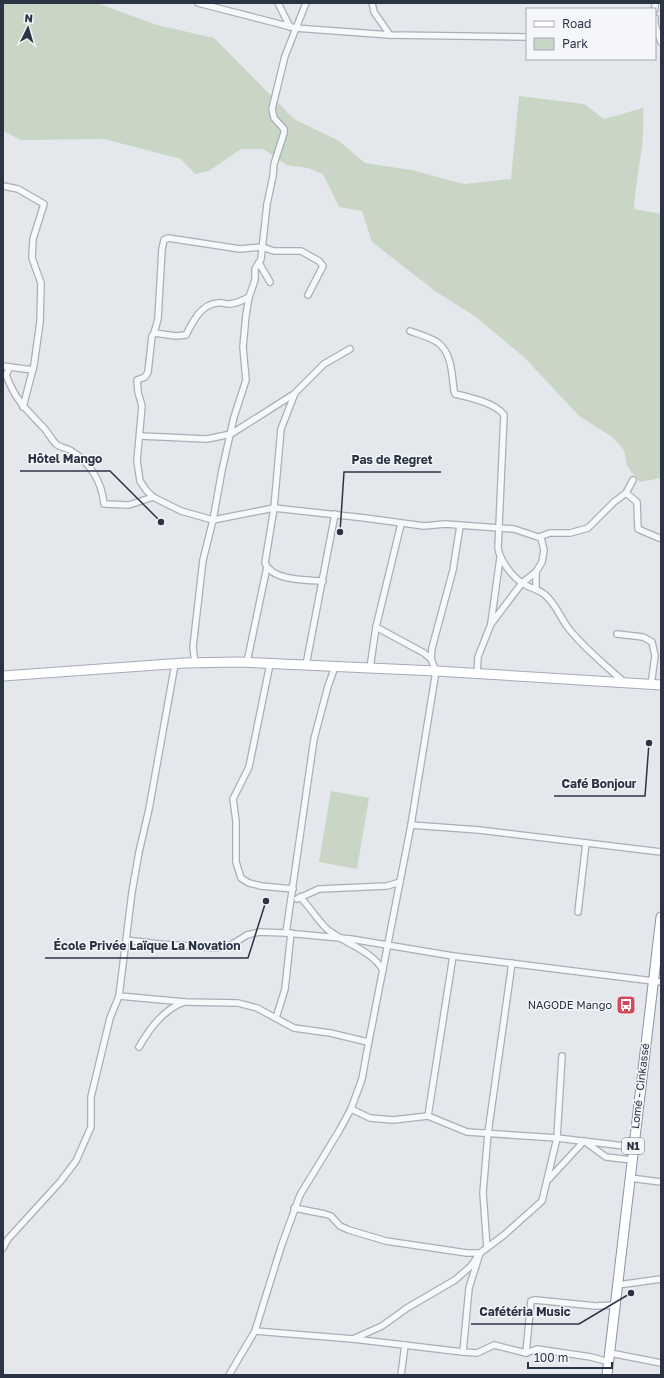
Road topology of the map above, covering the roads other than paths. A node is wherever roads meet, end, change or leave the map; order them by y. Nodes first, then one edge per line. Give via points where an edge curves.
1 (198, 3) edge
2 (278, 3) edge
3 (306, 3) edge
4 (372, 3) edge
5 (293, 27) junction
6 (656, 29) edge
7 (390, 36) junction
8 (526, 37) edge
9 (661, 42) edge
10 (3, 186) edge
11 (262, 247) junction
12 (259, 263) junction
13 (270, 282) dead end
14 (308, 295) dead end
15 (249, 297) junction
16 (410, 331) dead end
17 (154, 333) junction
18 (350, 349) dead end
19 (3, 366) edge
20 (10, 367) junction
21 (33, 370) junction
22 (294, 394) junction
23 (23, 407) junction
24 (231, 434) junction
25 (140, 436) junction
26 (633, 480) dead end
27 (626, 493) junction
28 (153, 497) junction
29 (274, 508) junction
30 (335, 514) junction
31 (213, 520) junction
32 (401, 524) junction
33 (460, 526) junction
34 (499, 528) junction
35 (539, 536) junction
36 (659, 538) dead end
37 (500, 558) junction
38 (267, 567) junction
39 (536, 572) junction
40 (323, 581) junction
41 (522, 583) junction
42 (536, 589) junction
43 (491, 624) junction
44 (376, 627) junction
45 (617, 634) dead end
46 (431, 659) junction
47 (247, 662) junction
48 (195, 663) junction
49 (175, 664) junction
50 (270, 664) junction
51 (306, 665) junction
52 (335, 667) junction
53 (370, 668) junction
54 (436, 671) junction
55 (477, 674) junction
56 (3, 676) edge
57 (626, 684) junction
58 (651, 685) junction
59 (661, 685) edge
60 (411, 825) junction
61 (586, 843) junction
62 (661, 852) edge
63 (400, 882) junction
64 (293, 890) junction
65 (300, 897) junction
66 (291, 901) junction
67 (578, 912) dead end
68 (661, 917) edge
69 (289, 933) junction
70 (340, 938) junction
71 (126, 940) junction
72 (387, 946) junction
73 (453, 956) junction
74 (512, 963) junction
75 (383, 970) junction
76 (657, 981) edge
77 (119, 996) junction
78 (185, 1002) junction
79 (276, 1018) junction
80 (368, 1042) junction
81 (139, 1047) dead end
82 (562, 1056) dead end
83 (351, 1109) junction
84 (428, 1116) junction
85 (488, 1133) junction
86 (558, 1138) junction
87 (584, 1141) junction
88 (633, 1148) junction
89 (632, 1160) junction
90 (630, 1178) junction
91 (548, 1180) junction
92 (661, 1182) edge
93 (294, 1208) junction
94 (3, 1248) edge
95 (487, 1248) junction
96 (480, 1252) junction
97 (661, 1279) edge
98 (618, 1285) junction
99 (615, 1305) junction
100 (255, 1331) junction
101 (353, 1339) junction
102 (405, 1345) junction
103 (463, 1352) junction
104 (526, 1353) junction
105 (609, 1357) junction
106 (661, 1363) edge
107 (230, 1375) edge
108 (400, 1375) edge
109 (607, 1375) edge

1 - 5 street
2 - 5 street
3 - 5 street
4 - 7 street via 374,12
5 - 7 street
5 - 11 street via 272,109 274,118 284,129 284,133 274,164
6 - 9 street
7 - 8 street
10 - 21 street via 16,188 44,204 33,239 32,258 42,290
11 - 12 street
11 - 14 street via 274,251 301,252 323,264
11 - 17 street via 240,249 179,239 164,240 158,319
12 - 13 street
12 - 15 street via 255,269 255,280
15 - 17 street via 243,302 218,303 205,307 195,317 186,335
15 - 24 street via 243,344 246,380
16 - 34 street via 436,342 445,350 456,394 478,399 504,415
17 - 25 street via 150,340 148,372 145,377 137,380 136,384 142,406
18 - 22 street via 324,364
19 - 20 street
20 - 21 street
20 - 23 street via 6,375
21 - 23 street
22 - 24 street
22 - 29 street via 281,429
23 - 28 street via 56,444 71,450 97,476 103,490 104,504 129,505
24 - 25 street via 207,439
24 - 31 street
25 - 28 street via 137,461 140,481
26 - 27 street
27 - 35 street via 588,528
27 - 36 street via 637,502 638,529
28 - 31 street via 181,511
29 - 30 street
29 - 31 street
29 - 38 street via 266,552
30 - 32 street
30 - 40 street
31 - 48 street via 203,560 196,615 193,647
32 - 33 street
32 - 44 street
33 - 34 street
33 - 46 street via 455,562
34 - 35 street
34 - 37 street
35 - 39 street via 544,550 542,562
37 - 41 street
37 - 43 street
38 - 40 street via 290,579
38 - 47 street
39 - 41 street
39 - 42 street
40 - 51 street
41 - 42 street
41 - 43 street
42 - 57 street via 544,594 561,614 568,628 591,653
43 - 55 street via 478,656
44 - 46 street
44 - 53 street
45 - 58 street via 643,637 652,642 655,656
46 - 54 street
47 - 48 main road
47 - 50 main road
48 - 49 main road
49 - 56 main road
49 - 71 street via 138,858
50 - 51 main road
50 - 64 street via 249,767 233,799 236,862 242,878 249,883
51 - 52 main road
52 - 53 main road
52 - 64 street via 314,739
53 - 54 main road
54 - 55 main road
54 - 60 street
55 - 57 main road
57 - 58 main road
58 - 59 main road
60 - 61 street via 450,827
60 - 63 street
61 - 62 street
61 - 67 street
63 - 65 street via 387,886 318,889
63 - 72 street
64 - 66 street
65 - 66 street
65 - 70 street via 325,926
66 - 69 street
68 - 76 main road, Lomé - Cinkassé / N1
69 - 70 street
69 - 71 street via 259,932 247,935 231,945 217,948
69 - 79 street via 285,989
70 - 72 street
70 - 75 street via 370,956
71 - 77 street
72 - 73 street
72 - 75 street
73 - 74 street
73 - 84 street
74 - 76 street
74 - 85 street
75 - 80 street
76 - 88 main road, Lomé - Cinkassé / N1
77 - 78 street
77 - 94 street via 110,1018 91,1097 91,1127 76,1160 56,1188 8,1239
78 - 79 street via 238,1003 257,1008
78 - 81 street via 172,1008 154,1024
79 - 80 street via 294,1028
80 - 83 street via 362,1079
82 - 86 street
83 - 84 street via 370,1118 393,1120
83 - 93 street
84 - 85 street via 467,1132
85 - 86 street
85 - 95 street via 483,1193
86 - 87 street
86 - 91 street
87 - 88 street
87 - 89 street via 606,1157
87 - 91 street
88 - 89 main road, Lomé - Cinkassé / N1
89 - 90 main road, Lomé - Cinkassé / N1
90 - 92 street
90 - 98 main road, Lomé - Cinkassé / N1
91 - 95 street via 542,1201
93 - 96 street via 332,1216 340,1226 386,1241 467,1253
93 - 100 street
95 - 96 street
96 - 101 street via 472,1266 447,1286 382,1326
96 - 103 street via 469,1288
97 - 98 street
98 - 99 main road, Lomé - Cinkassé / N1
99 - 104 street via 531,1301
99 - 105 main road, Lomé - Cinkassé / N1
100 - 101 street
100 - 107 street
101 - 102 street
102 - 103 street
102 - 108 street
103 - 104 street via 478,1352 494,1345
104 - 105 street via 537,1349
105 - 106 street
105 - 109 main road, Lomé - Cinkassé / N1

